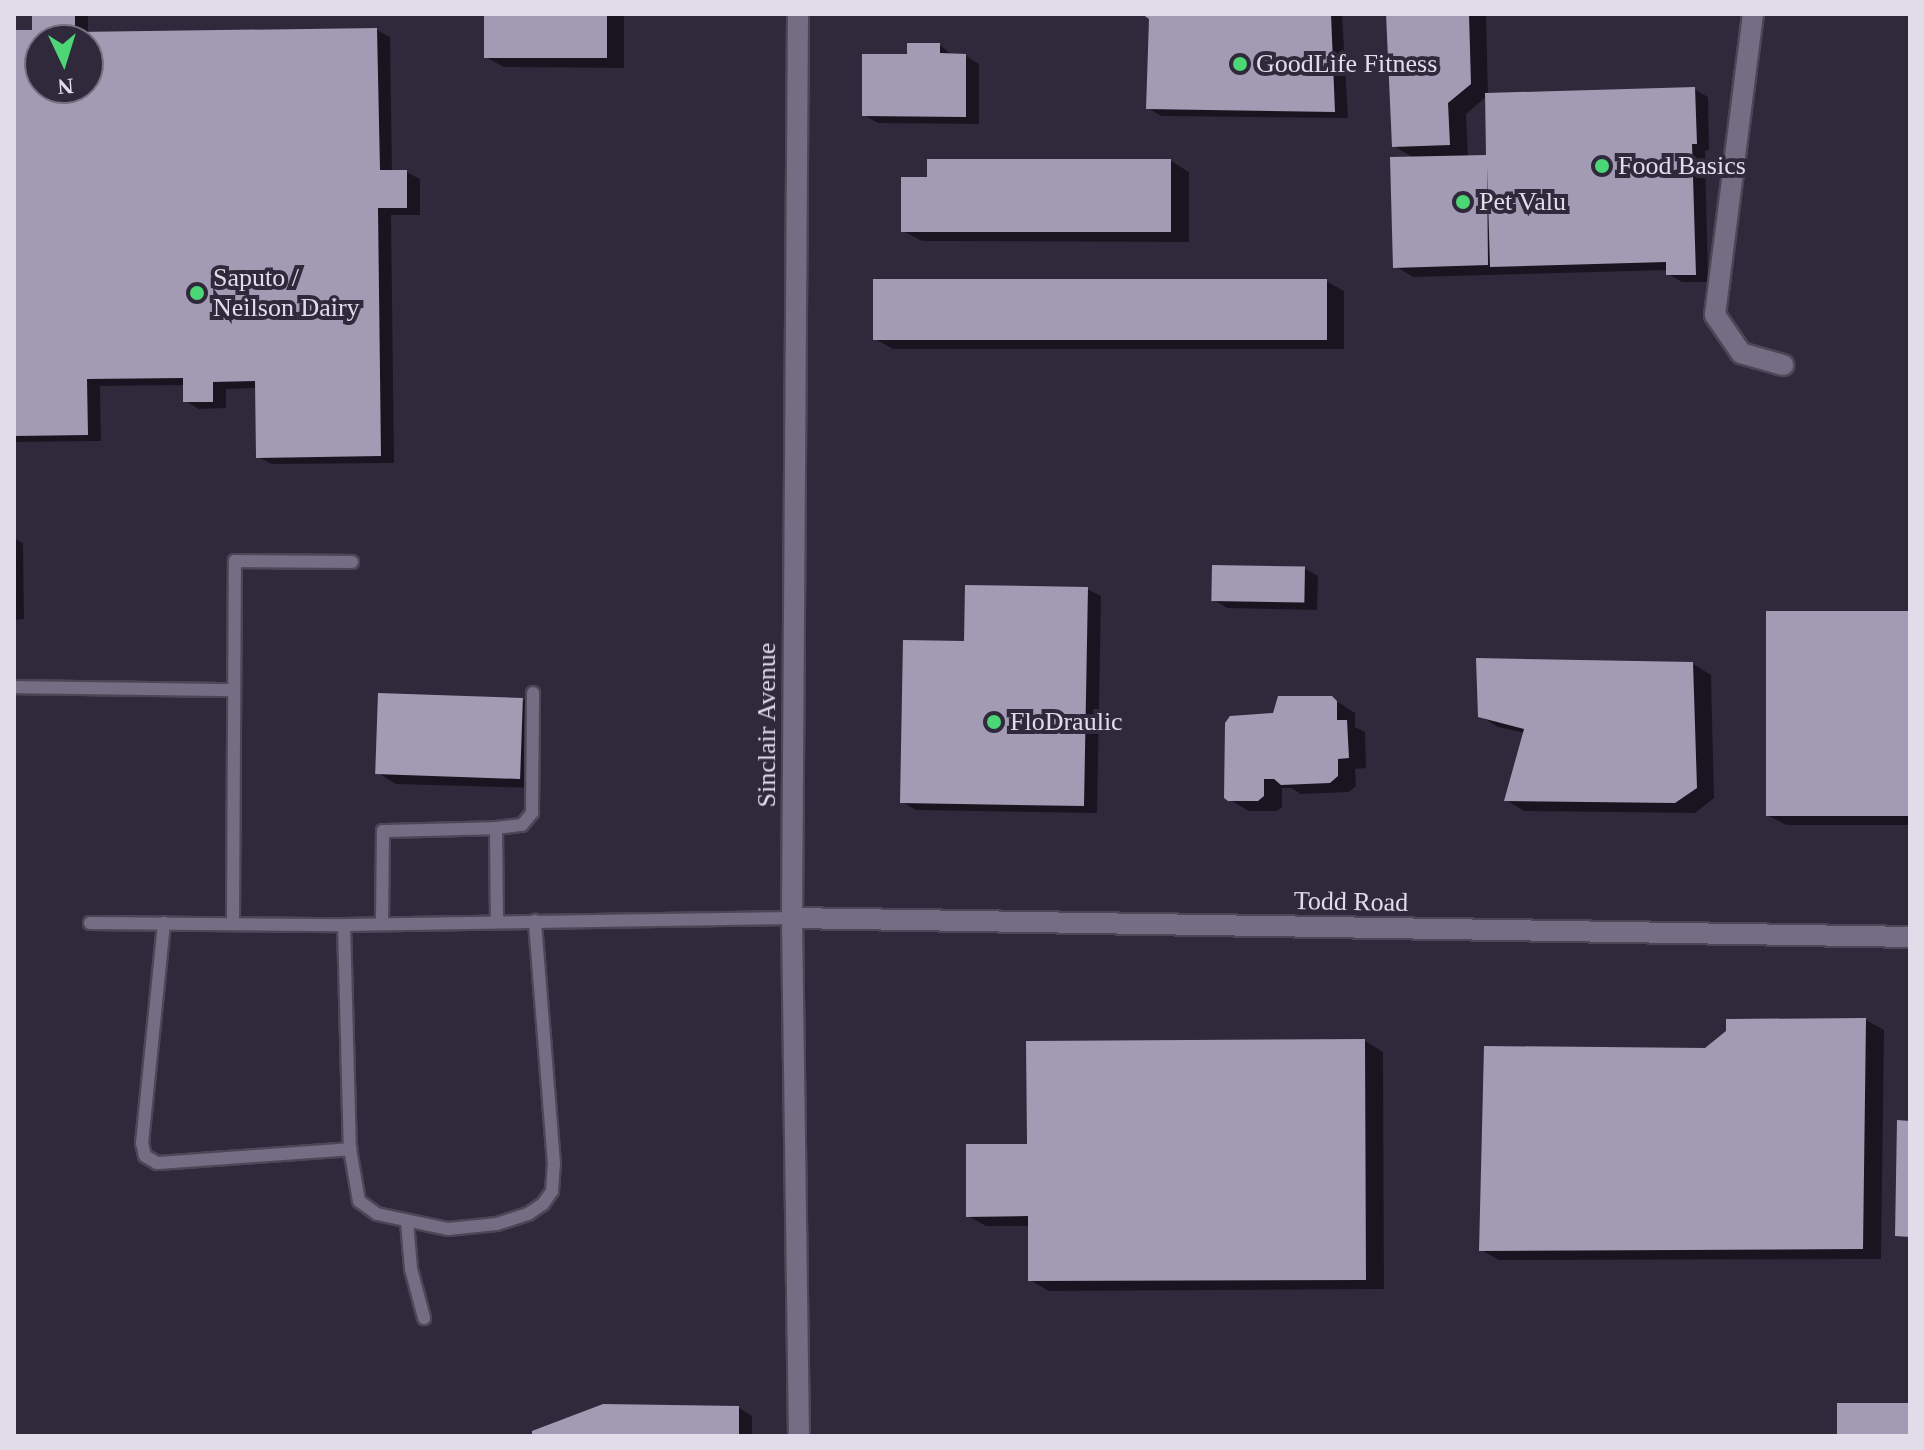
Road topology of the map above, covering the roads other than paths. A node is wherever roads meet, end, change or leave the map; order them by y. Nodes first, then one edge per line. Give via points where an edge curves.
1 (798, 14) edge
2 (1753, 14) edge
3 (1783, 365) dead end
4 (352, 562) dead end
5 (14, 687) edge
6 (234, 690) junction
7 (533, 693) dead end
8 (496, 828) junction
9 (792, 918) junction
10 (535, 921) junction
11 (497, 922) junction
12 (90, 923) dead end
13 (164, 923) junction
14 (233, 924) junction
15 (382, 924) junction
16 (344, 925) junction
17 (1910, 937) edge
18 (350, 1149) junction
19 (407, 1222) junction
20 (424, 1318) dead end
21 (799, 1436) edge

1 - 9 street, Sinclair Avenue
2 - 3 street via 1715,315 1741,353
4 - 6 lane via 235,561
5 - 6 lane
6 - 14 lane
7 - 8 lane via 532,813 522,825
8 - 11 lane
8 - 15 lane via 383,831
9 - 10 lane
9 - 17 street, Todd Road
9 - 21 street, Sinclair Avenue
10 - 11 lane
10 - 19 lane via 552,1191 528,1214 497,1224 448,1229
11 - 15 lane
12 - 13 lane
13 - 14 lane
13 - 18 lane via 142,1143 145,1156 157,1163
14 - 16 lane
15 - 16 lane
16 - 18 lane
18 - 19 lane via 359,1201 377,1214
19 - 20 lane via 411,1269

